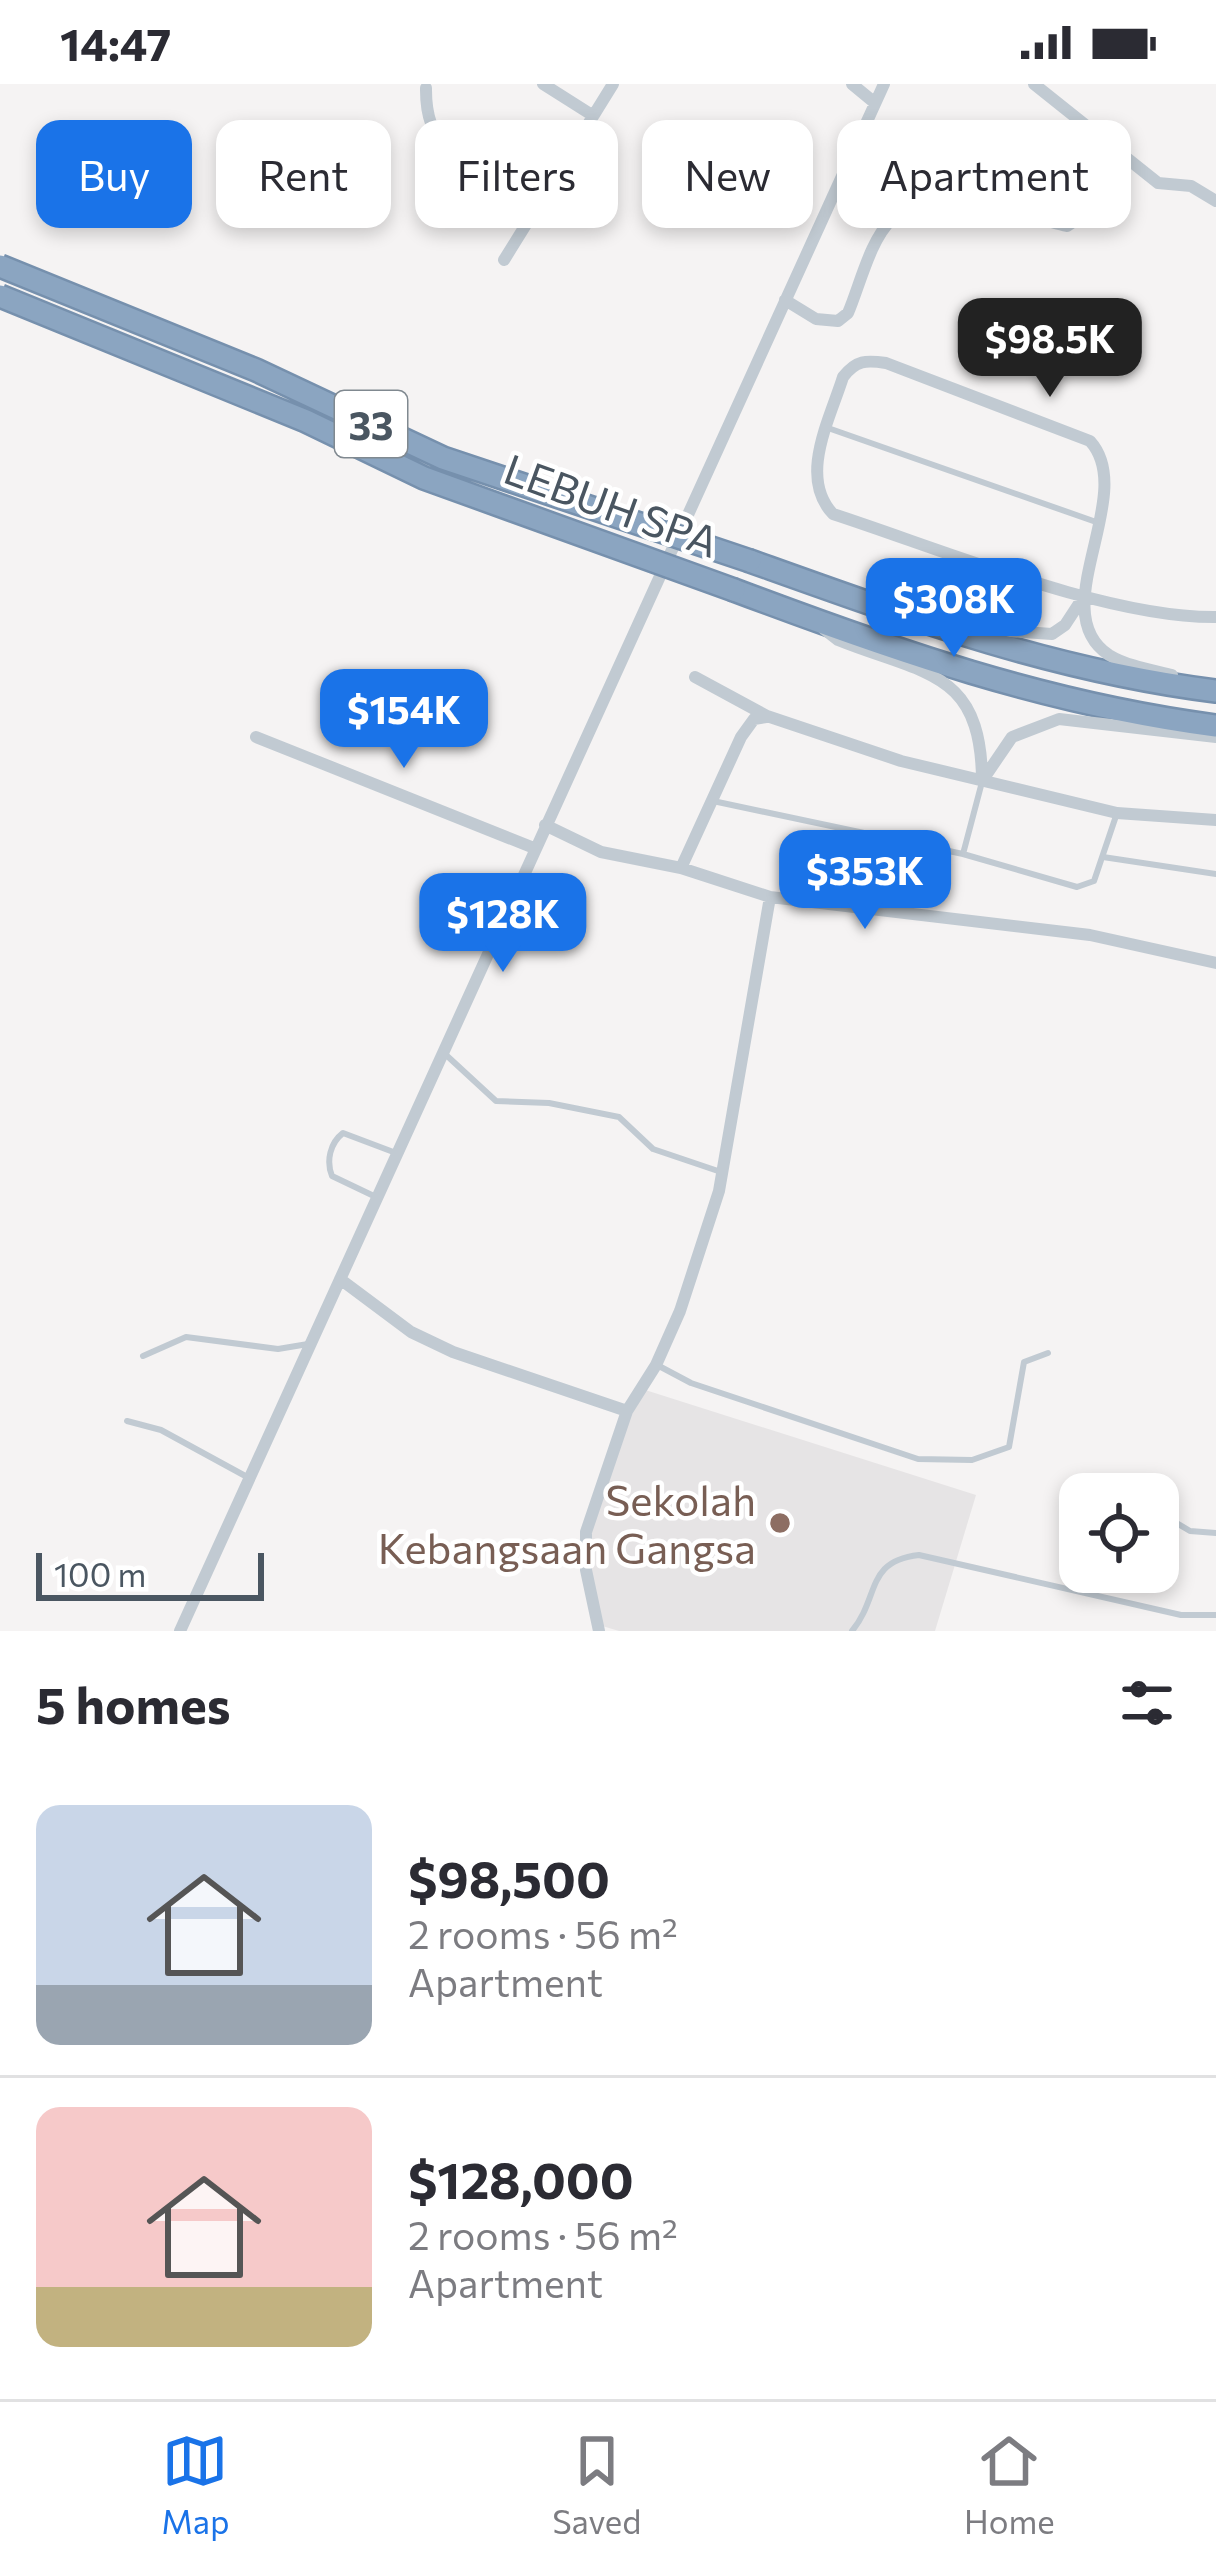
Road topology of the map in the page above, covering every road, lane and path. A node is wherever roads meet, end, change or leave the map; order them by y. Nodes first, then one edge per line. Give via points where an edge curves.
1 (543, 84) edge
2 (613, 84) edge
3 (852, 84) edge
4 (884, 84) edge
5 (1034, 84) edge
6 (426, 88) dead end
7 (875, 103) junction
8 (592, 115) junction
9 (429, 120) edge
10 (589, 120) edge
11 (868, 120) edge
12 (1077, 120) edge
13 (1131, 164) edge
14 (837, 189) edge
15 (1216, 201) edge
16 (523, 228) edge
17 (888, 228) edge
18 (504, 260) dead end
19 (0, 266) edge
20 (0, 296) edge
21 (785, 300) junction
22 (828, 428) junction
23 (1099, 523) junction
24 (1085, 595) junction
25 (893, 612) junction
26 (1216, 617) edge
27 (813, 620) junction
28 (695, 677) dead end
29 (1216, 688) edge
30 (767, 716) junction
31 (1216, 726) edge
32 (256, 737) dead end
33 (1216, 737) edge
34 (982, 781) junction
35 (710, 800) junction
36 (1117, 813) junction
37 (1216, 820) edge
38 (544, 824) junction
39 (534, 848) junction
40 (964, 854) junction
41 (1103, 857) junction
42 (681, 868) junction
43 (1216, 874) edge
44 (770, 897) junction
45 (1216, 963) edge
46 (442, 1052) junction
47 (396, 1153) junction
48 (721, 1172) junction
49 (376, 1197) junction
50 (340, 1280) junction
51 (310, 1343) junction
52 (1048, 1353) dead end
53 (143, 1356) dead end
54 (656, 1365) junction
55 (627, 1411) junction
56 (128, 1421) dead end
57 (249, 1478) junction
58 (1179, 1524) edge
59 (1216, 1533) edge
60 (1216, 1615) edge
61 (180, 1631) edge
62 (598, 1631) edge
63 (852, 1631) edge

1 - 8 street
2 - 8 street
3 - 7 street
4 - 7 street
5 - 12 street
6 - 9 street
7 - 11 street
8 - 10 street
13 - 15 street
14 - 21 street
16 - 18 street
17 - 21 street via 838,322
19 - 25 highway, LEBUH SPA / 33, bridge via 256,370 443,458
20 - 27 highway, LEBUH SPA / 33, bridge via 307,421 424,478
21 - 38 street
22 - 23 lane
22 - 23 street via 853,364 886,363 1090,441 1106,475
22 - 24 street via 816,484 833,514
23 - 24 street
24 - 25 street via 1052,634 986,631
24 - 26 street
24 - 29 street via 1088,627 1105,652
25 - 29 highway, LEBUH SPA / 33 via 1072,667
27 - 31 highway, LEBUH SPA / 33 via 1003,685
27 - 34 street via 838,640 962,696 980,733
28 - 30 street
30 - 34 street
30 - 35 street via 747,726
32 - 39 street
33 - 34 street via 1059,719 1012,737
34 - 36 street
34 - 40 lane
35 - 40 lane
35 - 42 street
36 - 37 street
36 - 41 lane
38 - 39 street
38 - 42 street via 601,852
39 - 46 street
40 - 41 lane via 1077,886 1094,881
41 - 43 lane
42 - 44 street
44 - 45 street via 1090,934
44 - 48 street
46 - 47 street
46 - 48 lane via 496,1102 619,1117 653,1149
47 - 49 street
47 - 49 lane via 344,1132 335,1139 332,1176
48 - 54 street
49 - 50 street
50 - 51 street
50 - 55 street via 453,1352
51 - 53 lane via 278,1349 186,1337
51 - 57 street
52 - 54 lane via 1024,1362 1009,1447 943,1461 790,1418
54 - 55 street
55 - 62 street via 586,1532
56 - 57 lane
57 - 61 street
58 - 59 lane
60 - 63 lane via 1181,1615 919,1555 879,1572

